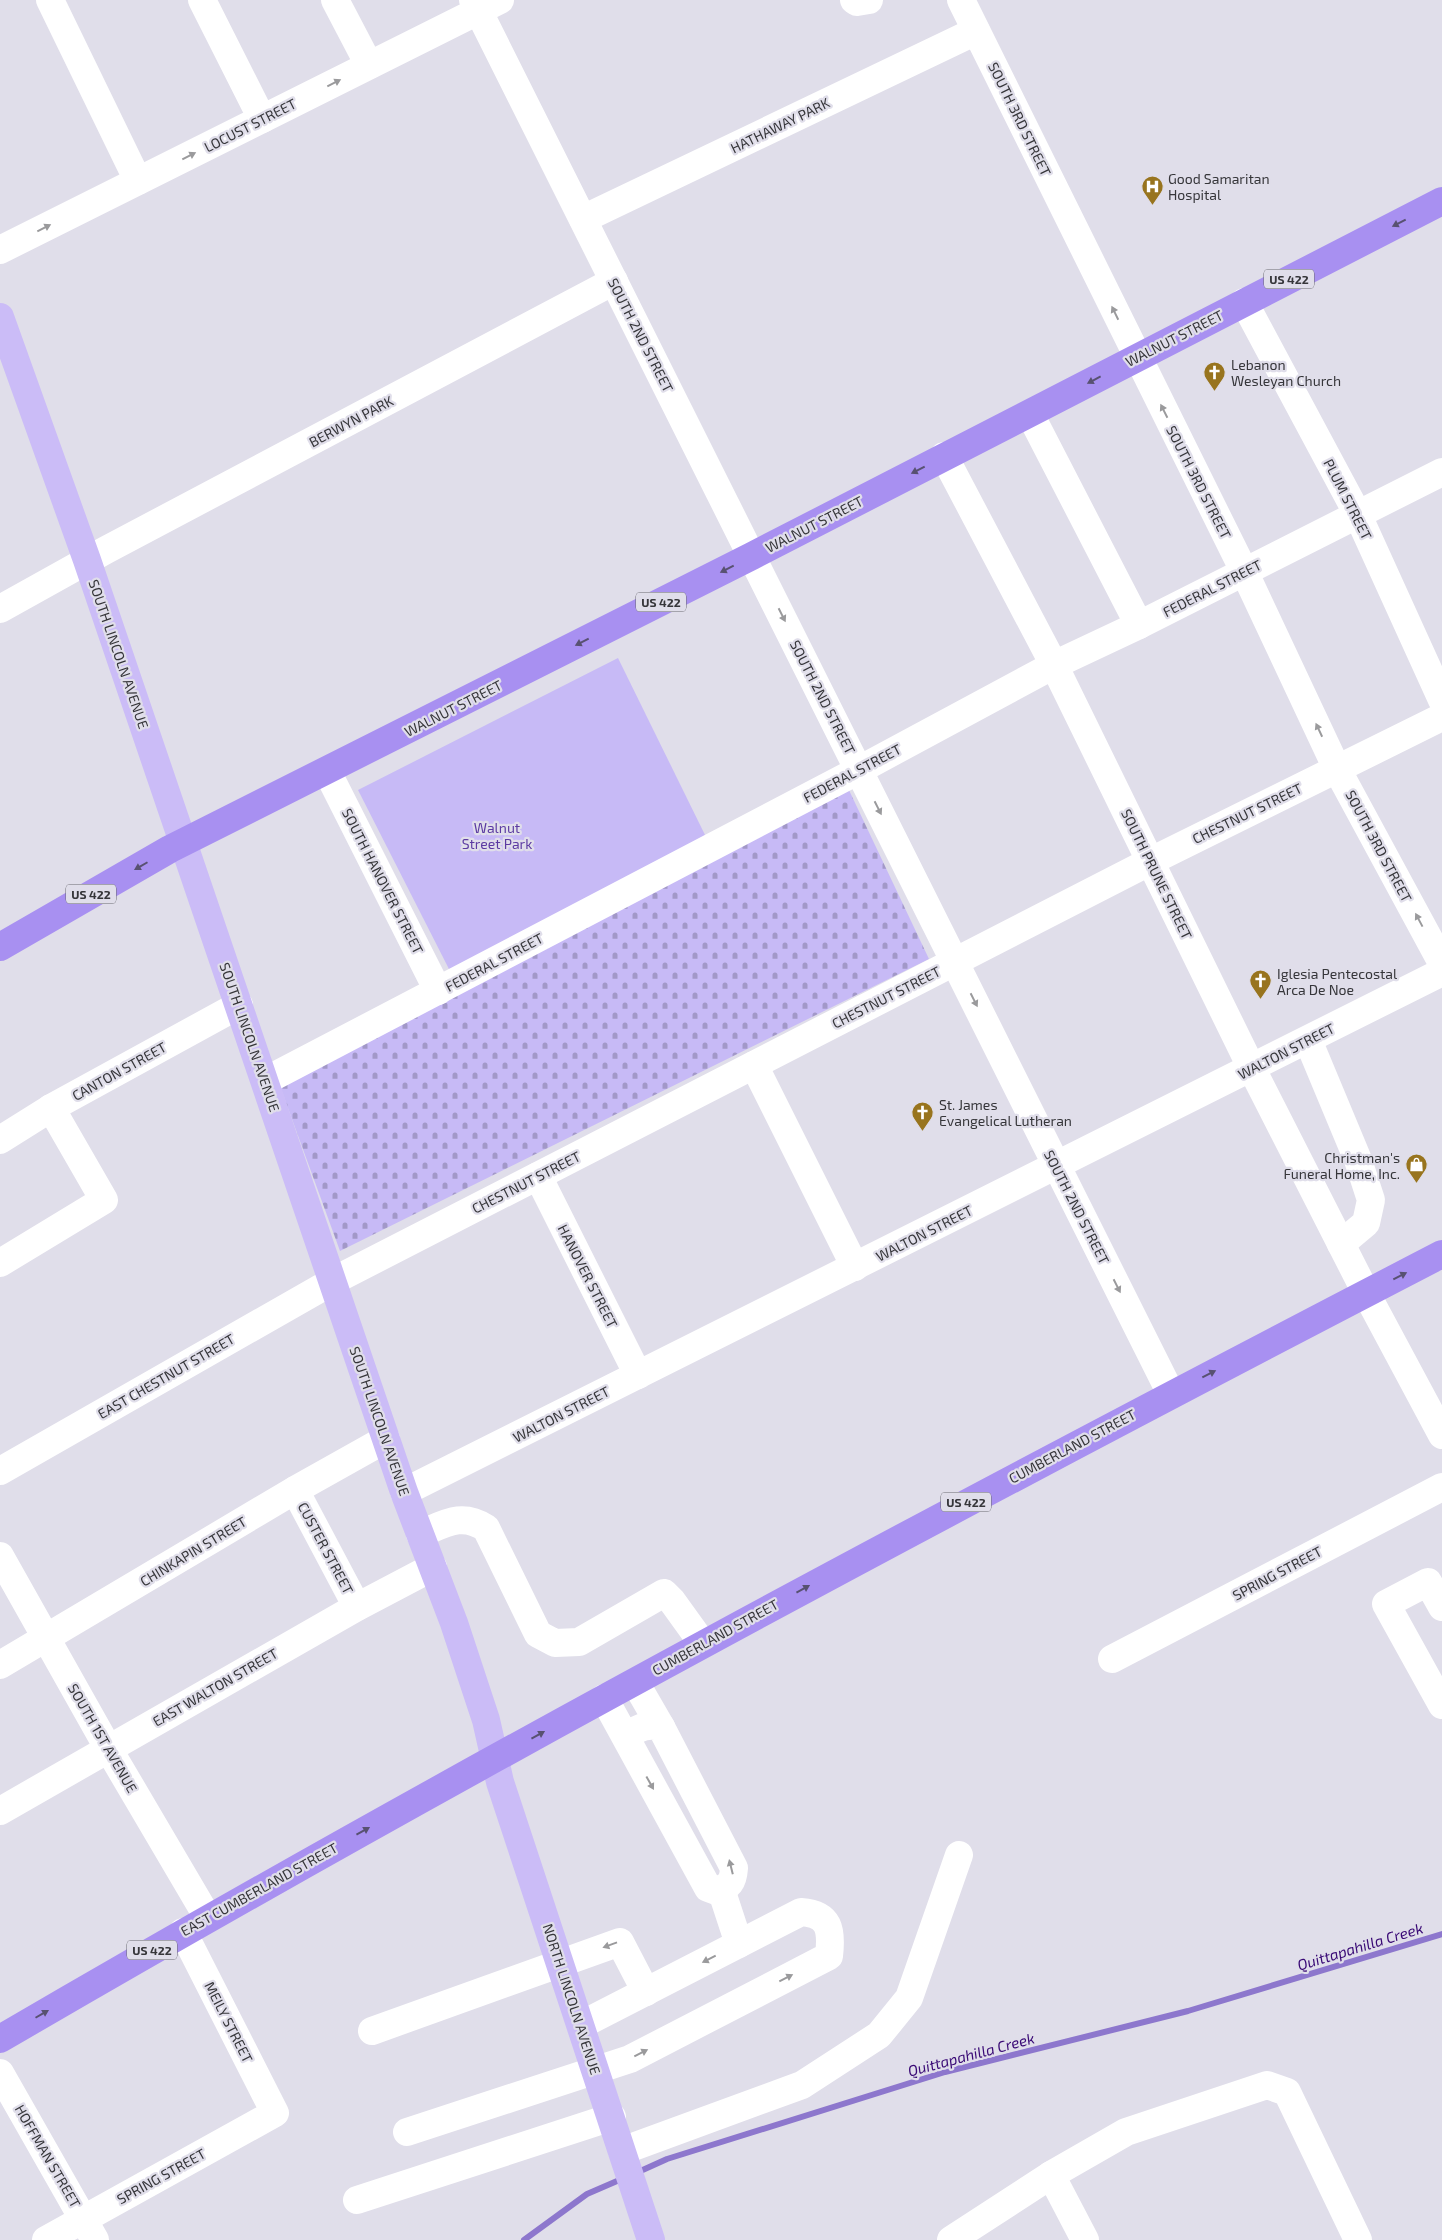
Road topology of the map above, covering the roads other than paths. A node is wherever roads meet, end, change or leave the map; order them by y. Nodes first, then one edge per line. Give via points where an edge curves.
1 (50, 0) edge
2 (336, 0) edge
3 (854, 0) edge
4 (869, 0) edge
5 (960, 0) edge
6 (206, 1) edge
7 (484, 4) edge
8 (976, 31) junction
9 (369, 66) junction
10 (262, 119) junction
11 (138, 181) junction
12 (1442, 201) edge
13 (583, 219) junction
14 (0, 250) edge
15 (614, 281) junction
16 (1244, 302) junction
17 (0, 319) edge
18 (1137, 357) junction
19 (1030, 414) junction
20 (944, 456) junction
21 (1442, 472) edge
22 (1356, 513) junction
23 (752, 556) junction
24 (87, 560) junction
25 (1244, 571) junction
26 (0, 609) edge
27 (1139, 624) junction
28 (1054, 665) junction
29 (1442, 700) edge
30 (1442, 717) edge
31 (1337, 769) junction
32 (859, 770) junction
33 (327, 771) junction
34 (183, 842) junction
35 (1151, 861) junction
36 (0, 947) edge
37 (955, 962) junction
38 (1442, 963) edge
39 (1442, 972) edge
40 (438, 991) junction
41 (238, 1006) junction
42 (1308, 1040) junction
43 (754, 1065) junction
44 (1252, 1069) junction
45 (265, 1081) junction
46 (51, 1108) junction
47 (0, 1140) edge
48 (1057, 1166) junction
49 (538, 1176) junction
50 (1341, 1244) junction
51 (1442, 1254) edge
52 (0, 1263) edge
53 (855, 1267) junction
54 (332, 1281) junction
55 (1366, 1293) junction
56 (638, 1375) junction
57 (1171, 1394) junction
58 (1442, 1435) edge
59 (386, 1439) junction
60 (0, 1471) edge
61 (1442, 1487) edge
62 (295, 1490) junction
63 (404, 1492) junction
64 (420, 1534) junction
65 (0, 1556) edge
66 (432, 1567) junction
67 (357, 1607) junction
68 (1442, 1607) edge
69 (47, 1638) junction
70 (703, 1644) junction
71 (1112, 1659) dead end
72 (0, 1665) edge
73 (635, 1682) junction
74 (604, 1698) junction
75 (1442, 1706) edge
76 (661, 1727) junction
77 (627, 1740) junction
78 (108, 1748) junction
79 (495, 1758) junction
80 (0, 1811) edge
81 (959, 1855) dead end
82 (721, 1889) junction
83 (208, 1918) junction
84 (183, 1932) junction
85 (739, 1944) junction
86 (560, 1963) junction
87 (646, 1992) junction
88 (581, 2025) junction
89 (372, 2031) dead end
90 (0, 2039) edge
91 (596, 2069) junction
92 (0, 2073) edge
93 (275, 2113) joint
94 (612, 2118) junction
95 (407, 2132) dead end
96 (625, 2157) junction
97 (1051, 2175) junction
98 (357, 2200) dead end
99 (89, 2230) edge
100 (46, 2240) edge
101 (651, 2240) edge
102 (950, 2240) edge
103 (1085, 2240) edge
104 (1358, 2240) edge

1 - 11 street
2 - 9 street
3 - 4 street
5 - 8 street, SOUTH 3RD STREET
6 - 10 street
7 - 9 street, LOCUST STREET
7 - 13 street, SOUTH 2ND STREET
8 - 13 street, HATHAWAY PARK
18 -> 8 street, SOUTH 3RD STREET
10 -> 9 street, LOCUST STREET
11 -> 10 street, LOCUST STREET
14 -> 11 street, LOCUST STREET
12 -> 16 highway, WALNUT STREET / US 422
13 - 15 street, SOUTH 2ND STREET
15 - 23 street, SOUTH 2ND STREET
15 - 24 street, BERWYN PARK
16 - 18 highway, WALNUT STREET / US 422
16 - 22 street, PLUM STREET
17 - 24 main road, SOUTH LINCOLN AVENUE
18 -> 19 highway, WALNUT STREET / US 422
25 -> 18 street, SOUTH 3RD STREET
19 - 20 highway, WALNUT STREET / US 422
19 - 27 street
20 -> 23 highway, WALNUT STREET / US 422
20 - 28 street, SOUTH PRUNE STREET
21 - 22 street, FEDERAL STREET
22 - 25 street, FEDERAL STREET
22 - 29 street, PLUM STREET
23 -> 32 street, SOUTH 2ND STREET
23 -> 33 highway, WALNUT STREET / US 422
24 - 26 street, BERWYN PARK
24 - 34 main road, SOUTH LINCOLN AVENUE
25 - 27 street, FEDERAL STREET
31 -> 25 street, SOUTH 3RD STREET
27 - 28 street, FEDERAL STREET
28 - 32 street, FEDERAL STREET
28 - 35 street, SOUTH PRUNE STREET
30 - 31 street, CHESTNUT STREET
31 - 35 street, CHESTNUT STREET
38 -> 31 street, SOUTH 3RD STREET
32 -> 37 street, SOUTH 2ND STREET
32 - 40 street, FEDERAL STREET
33 - 34 highway, WALNUT STREET / US 422
33 - 40 street, SOUTH HANOVER STREET
34 -> 36 highway, US 422
34 - 41 main road, SOUTH LINCOLN AVENUE
35 - 37 street, CHESTNUT STREET
35 - 44 street, SOUTH PRUNE STREET
37 - 43 street, CHESTNUT STREET
37 -> 48 street, SOUTH 2ND STREET
39 - 42 street, WALTON STREET
40 - 45 street, FEDERAL STREET
41 - 45 main road, SOUTH LINCOLN AVENUE
41 - 46 street, CANTON STREET
42 - 44 street, WALTON STREET
42 - 50 street via 1358,1160 1371,1200 1366,1223
43 - 49 street, CHESTNUT STREET
43 - 53 street
44 - 48 street, WALTON STREET
44 - 50 street, SOUTH PRUNE STREET
45 - 54 main road, SOUTH LINCOLN AVENUE
46 - 47 street, CANTON STREET
46 - 52 street via 104,1200
48 - 53 street, WALTON STREET
48 -> 57 street, SOUTH 2ND STREET
49 - 54 street, CHESTNUT STREET
49 - 56 street, HANOVER STREET
50 - 55 street, SOUTH PRUNE STREET
55 -> 51 highway, CUMBERLAND STREET / US 422
53 - 56 street, WALTON STREET
54 - 59 main road, SOUTH LINCOLN AVENUE
54 - 60 street, EAST CHESTNUT STREET
57 -> 55 highway, CUMBERLAND STREET / US 422
55 - 58 street, SOUTH PRUNE STREET
56 - 63 street, WALTON STREET
70 -> 57 highway, CUMBERLAND STREET / US 422
59 - 62 street, CHINKAPIN STREET
59 - 63 main road, SOUTH LINCOLN AVENUE
61 - 71 street, SPRING STREET
62 - 67 street, CUSTER STREET
62 - 69 street, CHINKAPIN STREET
63 - 64 main road, SOUTH LINCOLN AVENUE
64 - 66 main road, SOUTH LINCOLN AVENUE
64 - 70 street via 460,1519 474,1520 486,1528 538,1634 555,1644 579,1642 664,1593
65 - 69 street, SOUTH 1ST AVENUE
66 - 67 street, EAST WALTON STREET
66 - 79 main road, SOUTH LINCOLN AVENUE via 486,1720
67 - 78 street, EAST WALTON STREET
68 - 75 street via 1428,1582 1386,1604
69 - 72 street, CHINKAPIN STREET
69 - 78 street, SOUTH 1ST AVENUE
70 - 73 highway, CUMBERLAND STREET / US 422
73 - 74 highway, CUMBERLAND STREET / US 422
73 - 76 street
74 - 77 street
79 -> 74 highway, CUMBERLAND STREET / US 422
76 - 77 street via 640,1728
82 -> 76 street via 734,1880 734,1868
77 -> 82 street via 708,1888
78 - 80 street, EAST WALTON STREET
78 - 83 street, SOUTH 1ST AVENUE
83 -> 79 highway, EAST CUMBERLAND STREET / US 422
79 - 86 main road, NORTH LINCOLN AVENUE
81 - 96 street via 909,1998 879,2035 802,2085
82 - 85 street
83 - 84 highway, EAST CUMBERLAND STREET / US 422
90 -> 84 highway, EAST CUMBERLAND STREET / US 422
84 - 93 street, MEILY STREET
85 -> 87 street
91 -> 85 street via 630,2059 828,1956 831,1937 828,1924 815,1913 801,1912
87 -> 86 street via 620,1942
86 - 88 main road, NORTH LINCOLN AVENUE
86 - 89 street
87 - 88 street
88 - 91 main road, NORTH LINCOLN AVENUE
91 - 94 main road, NORTH LINCOLN AVENUE
91 - 95 street
92 - 99 street, HOFFMAN STREET
93 - 99 street, SPRING STREET
94 - 96 main road, NORTH LINCOLN AVENUE
94 - 98 street
96 - 101 main road, NORTH LINCOLN AVENUE
97 - 102 street
97 - 103 street
97 - 104 street via 1126,2132 1267,2085 1287,2092
99 - 100 street, SPRING STREET

